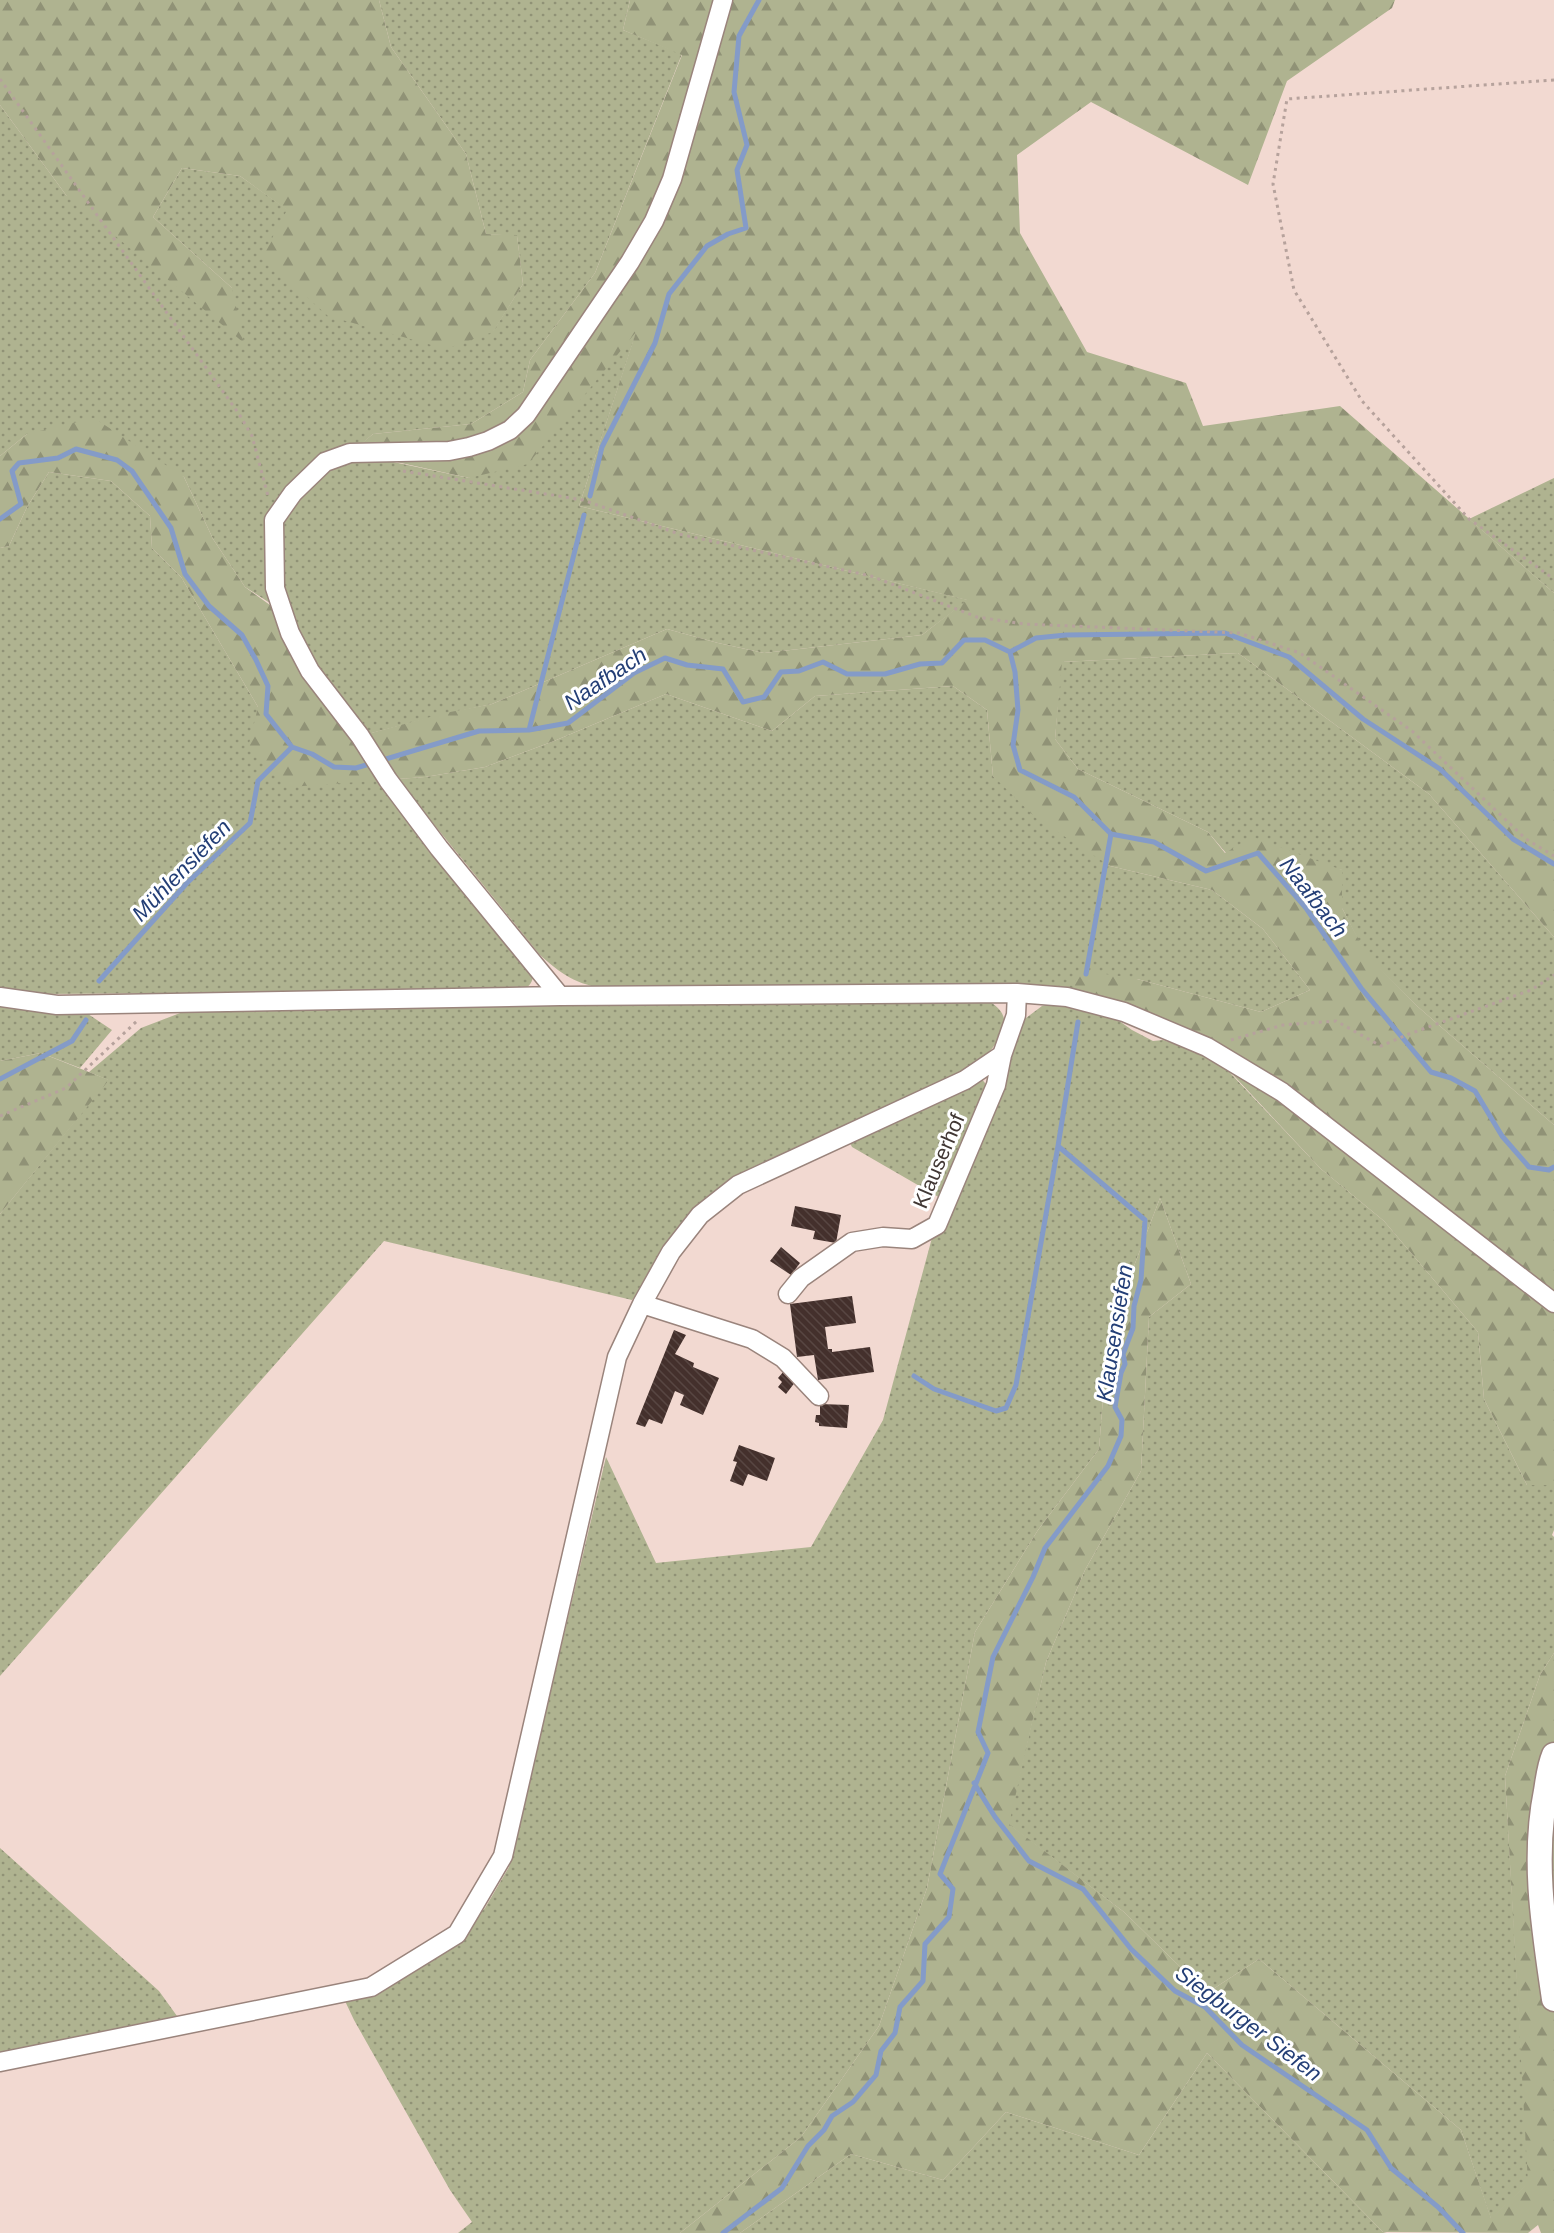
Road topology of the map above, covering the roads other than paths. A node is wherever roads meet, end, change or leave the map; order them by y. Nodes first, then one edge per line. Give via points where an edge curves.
1 (723, 0) edge
2 (1017, 993) junction
3 (560, 996) junction
4 (0, 997) edge
5 (1002, 1055) junction
6 (788, 1294) dead end
7 (1554, 1303) edge
8 (642, 1304) junction
9 (819, 1396) dead end
10 (1554, 1755) edge
11 (1554, 1999) edge
12 (0, 2062) edge

1 - 3 street via 662,203 630,262 526,415 510,430 470,447 350,453 325,462 293,493 274,520 275,588 290,633 310,671 439,848
2 - 3 street
2 - 5 street, Klauserhof via 1016,1016
2 - 7 street via 1067,997 1124,1012 1207,1047 1282,1092
3 - 4 street via 57,1005
5 - 6 street, Klauserhof via 996,1085 937,1225 912,1239 883,1237 852,1242 801,1278
5 - 8 street via 965,1080 738,1185 700,1215 671,1252
8 - 9 street via 752,1339 783,1359
8 - 12 street via 617,1357 503,1856 457,1935 371,1987
10 - 11 main road via 1539,1835 1539,1876

